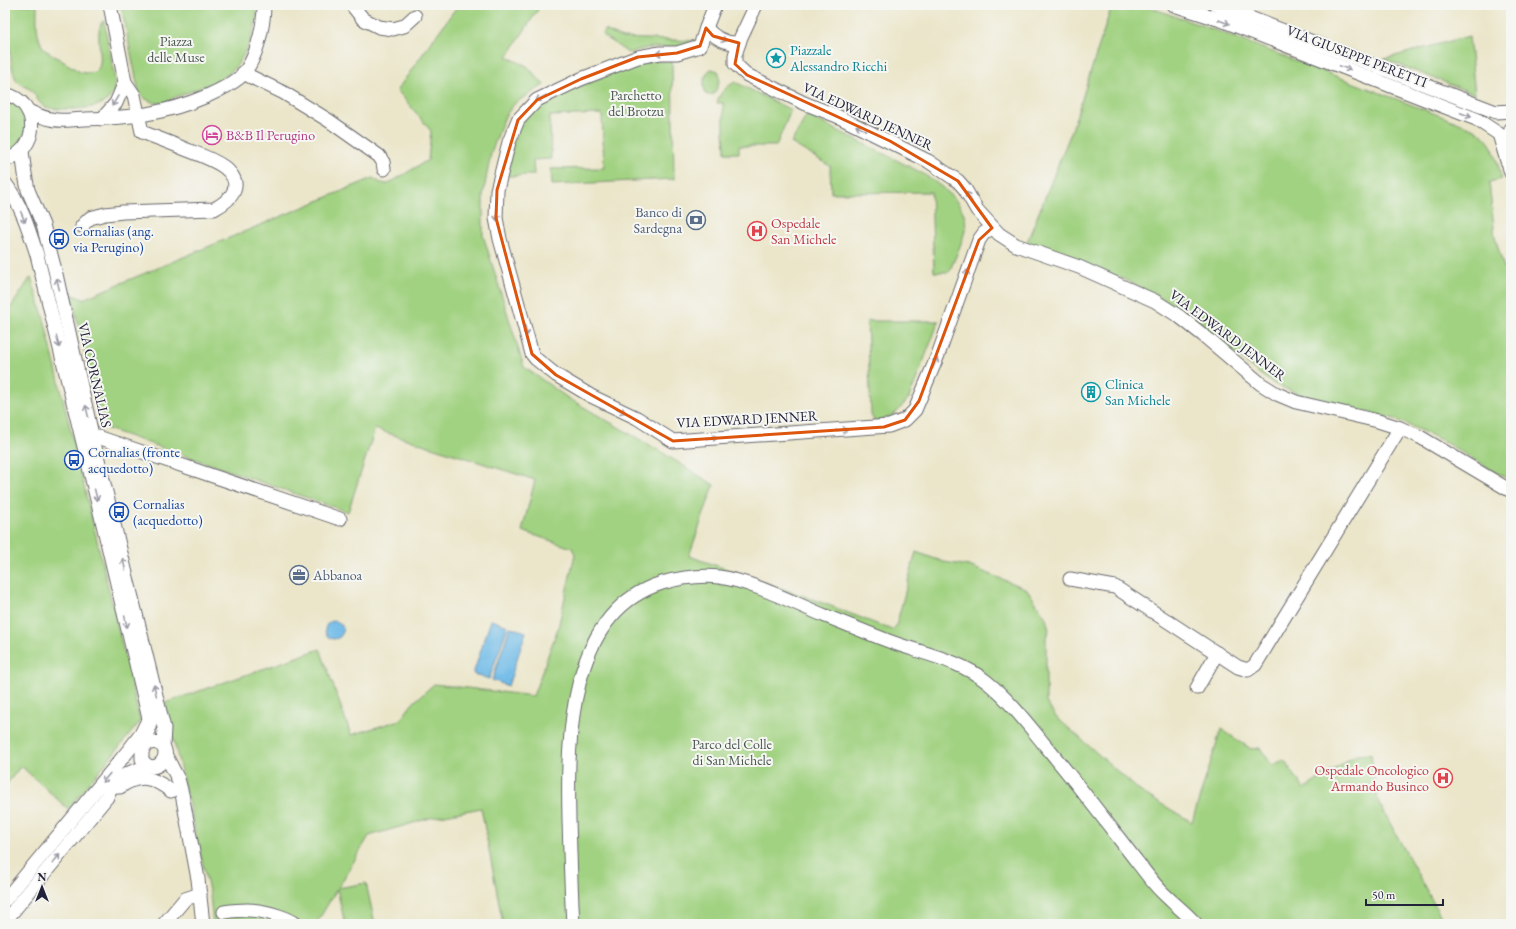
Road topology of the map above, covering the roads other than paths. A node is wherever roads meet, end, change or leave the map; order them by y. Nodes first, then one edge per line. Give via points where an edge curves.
1 (110, 5) edge
2 (264, 5) edge
3 (352, 5) edge
4 (715, 5) edge
5 (756, 5) edge
6 (1174, 5) edge
7 (1216, 5) edge
8 (415, 16) dead end
9 (706, 28) junction
10 (739, 43) junction
11 (244, 73) junction
12 (124, 82) junction
13 (7, 91) edge
14 (28, 111) junction
15 (1511, 111) edge
16 (139, 116) junction
17 (102, 119) junction
18 (52, 120) junction
19 (1511, 129) edge
20 (30, 136) junction
21 (22, 151) junction
22 (5, 160) edge
23 (1509, 167) edge
24 (384, 169) dead end
25 (5, 183) edge
26 (82, 226) dead end
27 (992, 228) junction
28 (1400, 428) junction
29 (92, 435) junction
30 (1511, 491) edge
31 (340, 519) dead end
32 (1070, 579) dead end
33 (1217, 653) junction
34 (1197, 688) dead end
35 (148, 719) junction
36 (164, 728) junction
37 (145, 746) junction
38 (130, 748) junction
39 (164, 751) junction
40 (151, 766) junction
41 (175, 785) junction
42 (107, 796) junction
43 (200, 894) junction
44 (5, 900) edge
45 (224, 912) dead end
46 (5, 921) edge
47 (164, 924) edge
48 (203, 924) edge
49 (296, 924) edge
50 (573, 924) edge
51 (1196, 924) edge

1 - 12 street
2 - 11 street via 263,28
3 - 8 street via 364,19 379,27 393,29 404,26
4 - 9 street
5 - 10 street
6 -> 23 street, VIA GIUSEPPE PERETTI via 1221,20 1476,119 1499,134
7 - 15 street, VIA GIUSEPPE PERETTI via 1496,112
9 -> 10 street via 713,36 732,44
9 -> 27 street, VIA EDWARD JENNER via 700,46 677,53 638,57 581,79 537,100 518,120 509,142 497,190 496,218 532,354 556,375 591,396 637,418 673,441 889,426 905,420 915,410 938,355 979,240
27 -> 10 street, VIA EDWARD JENNER via 958,181 928,161 747,75 735,64
11 - 16 street via 222,89 198,99 157,113
11 - 24 street via 284,93 328,120 378,156 383,162
12 - 16 street via 134,95
12 -> 17 street via 116,103
13 - 14 street via 21,101
14 - 18 street
14 - 20 street via 32,123
16 - 17 street
16 - 26 street via 142,132 224,168 235,185 233,194 225,203 214,209 106,214 90,218
17 - 18 street
18 - 20 street
19 - 23 street via 1508,142
20 - 21 street
21 - 22 street
29 -> 21 street, VIA CORNALIAS via 55,270 43,225 28,190
25 -> 35 street, VIA CORNALIAS via 14,196 37,255 102,516
27 - 28 street, VIA EDWARD JENNER via 1016,245 1079,267 1155,301 1186,321 1261,384 1277,394 1296,402
28 - 30 street, VIA EDWARD JENNER via 1420,437
28 - 33 street via 1255,666 1248,670 1238,667
29 - 31 street
36 -> 29 street, VIA CORNALIAS
32 - 33 street via 1115,587
33 - 34 street
35 - 37 street, VIA CORNALIAS via 150,726
35 - 38 street
36 - 39 street, VIA CORNALIAS
36 - 41 street
37 - 38 street
37 - 39 street via 153,742 160,744
37 - 40 street via 142,759
38 -> 44 street
39 - 40 street via 163,762
39 - 41 street
40 - 41 street
40 - 42 street via 122,776
41 - 42 street via 142,778 130,780
41 - 43 street via 185,813
46 -> 42 street
43 - 47 street via 184,899
43 - 48 street
45 - 49 street via 257,910
50 - 51 street via 568,792 570,734 587,660 606,623 627,601 655,586 698,577 719,577 751,586 886,640 959,665 985,680 1009,702 1160,890

